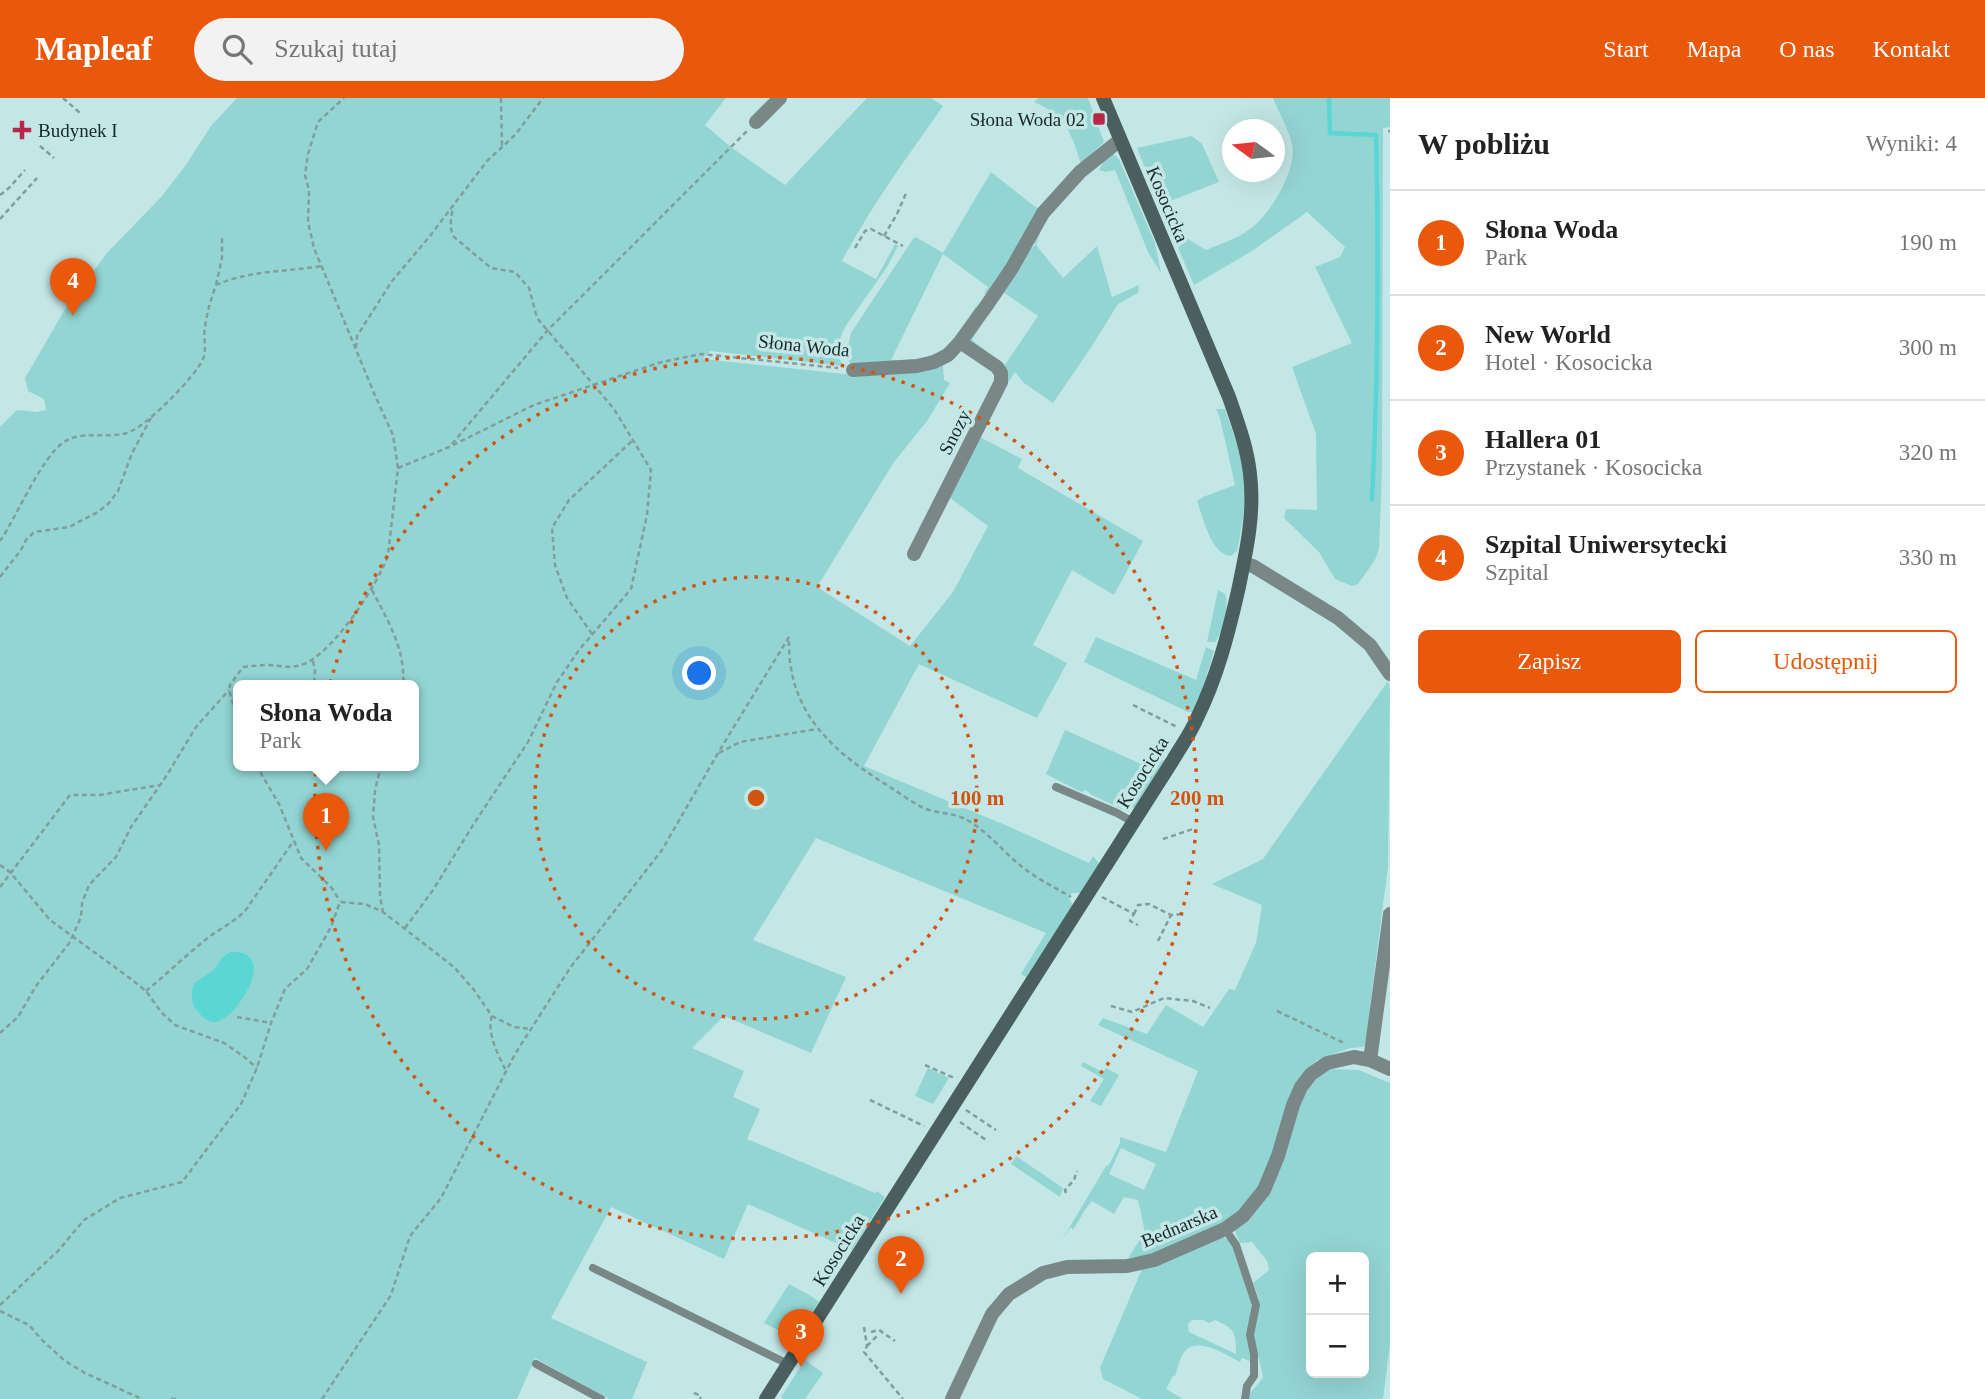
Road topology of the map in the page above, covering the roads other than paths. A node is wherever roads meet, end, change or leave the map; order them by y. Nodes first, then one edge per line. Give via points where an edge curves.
1 (780, 98) edge
2 (1103, 98) edge
3 (756, 122) road end
4 (1120, 140) junction
5 (960, 342) junction
6 (853, 370) road end
7 (914, 554) dead end
8 (1244, 564) junction
9 (1390, 674) edge
10 (1056, 787) dead end
11 (1133, 822) junction
12 (1390, 914) edge
13 (1370, 1060) junction
14 (1390, 1069) edge
15 (1225, 1229) junction
16 (593, 1268) dead end
17 (536, 1364) dead end
18 (788, 1364) junction
19 (601, 1399) edge
20 (766, 1399) edge
21 (952, 1399) edge
22 (1245, 1399) edge

1 - 3 street
2 - 4 street, Kosocicka
4 - 5 street, Słona Woda via 1080,172 1043,214
4 - 8 street, Kosocicka via 1242,433 1252,499
5 - 6 street, Słona Woda via 934,362
5 - 7 street, Snozy via 997,366 1001,382
8 - 9 street via 1338,618 1370,645
8 - 11 street, Kosocicka via 1224,652 1210,690 1196,721
10 - 11 lane
11 - 18 street, Kosocicka
12 - 13 street
13 - 14 street, Bednarska
13 - 15 street, Bednarska via 1354,1057 1322,1066 1307,1079 1293,1105 1264,1190 1239,1220
15 - 21 street, Bednarska via 1154,1260 1126,1266 1059,1268 1031,1279 995,1308
15 - 22 lane via 1236,1245 1256,1305 1250,1335 1254,1376
16 - 18 lane
17 - 19 lane
18 - 20 street, Kosocicka

